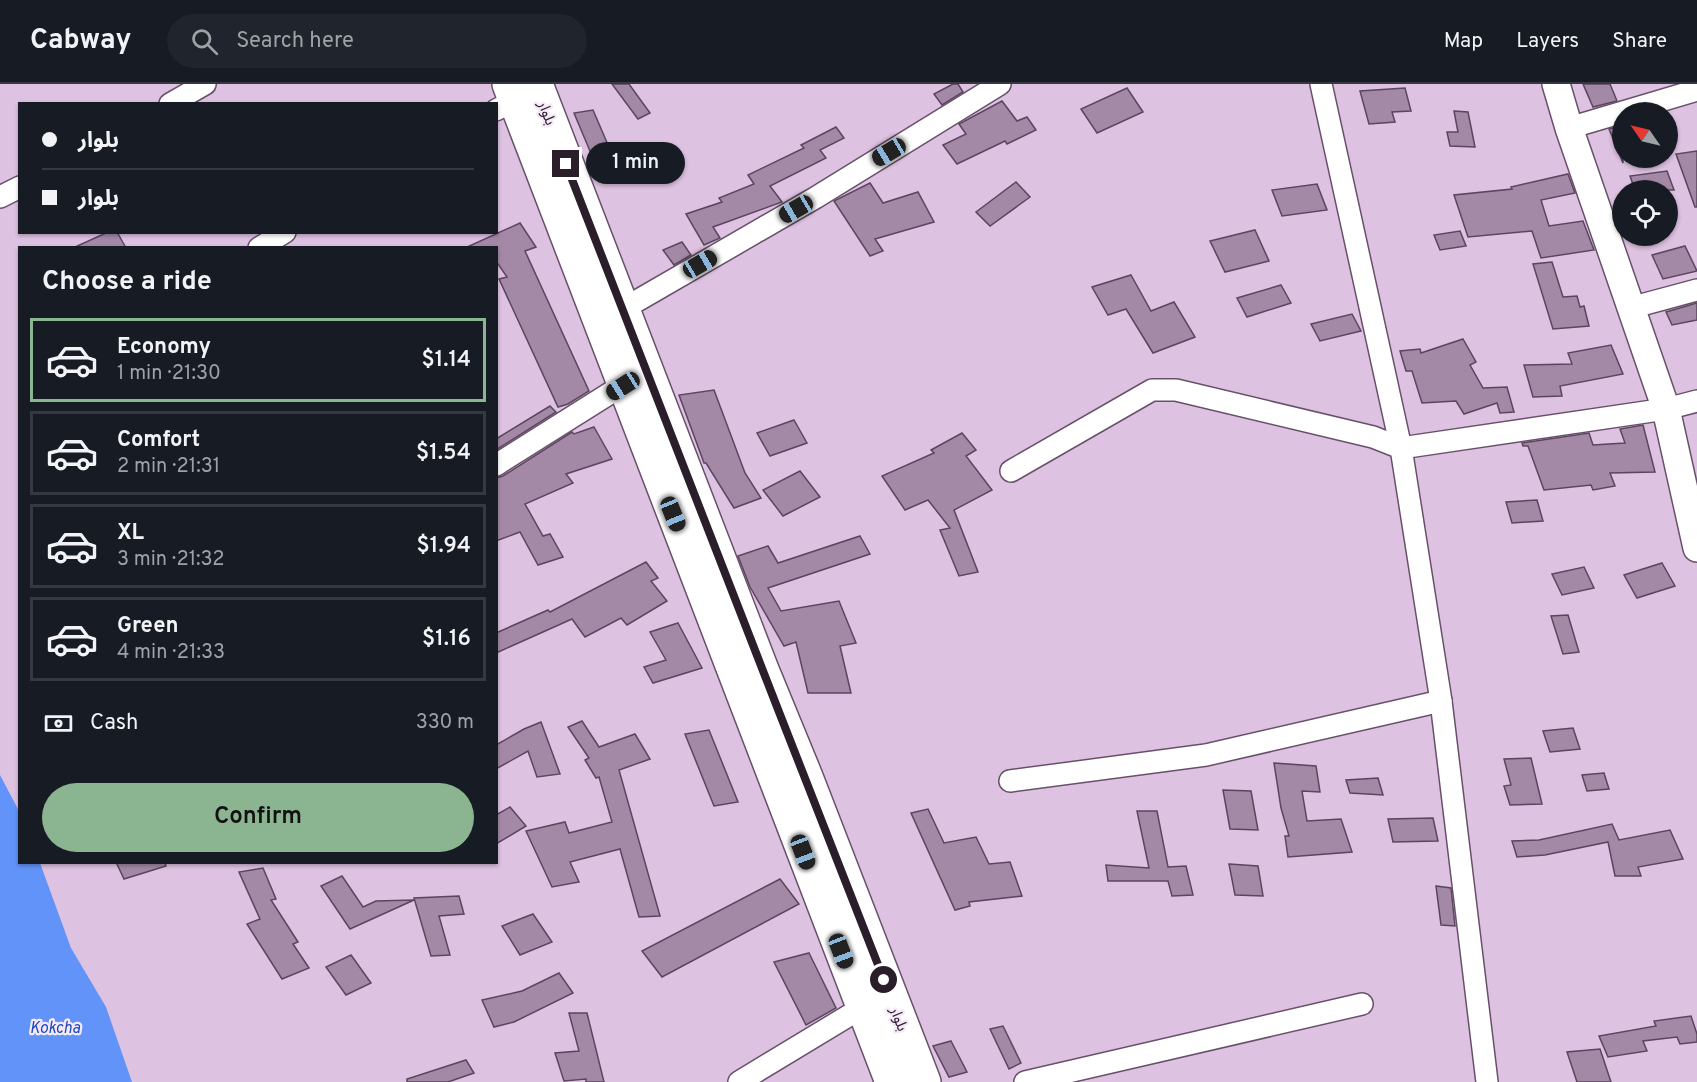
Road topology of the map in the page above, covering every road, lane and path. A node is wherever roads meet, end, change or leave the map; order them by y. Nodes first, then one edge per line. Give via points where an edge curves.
1 (205, 84) edge
2 (1000, 84) edge
3 (1321, 84) edge
4 (1556, 84) edge
5 (1697, 90) edge
6 (514, 95) edge
7 (174, 102) edge
8 (1569, 128) junction
9 (18, 188) edge
10 (0, 197) edge
11 (282, 234) edge
12 (262, 246) edge
13 (1697, 290) edge
14 (1630, 308) junction
15 (623, 309) junction
16 (623, 386) junction
17 (1697, 401) edge
18 (1666, 409) junction
19 (1401, 448) junction
20 (498, 464) edge
21 (1011, 471) dead end
22 (1697, 548) edge
23 (1441, 701) junction
24 (1010, 781) dead end
25 (855, 945) junction
26 (1362, 1004) dead end
27 (863, 1007) junction
28 (739, 1082) edge
29 (892, 1082) edge
30 (924, 1082) edge
31 (1025, 1082) edge
32 (1487, 1082) edge

1 - 7 street
2 - 15 street via 816,198
3 - 19 street
4 - 8 street
5 - 8 street
6 - 15 main road, بلوار
6 - 16 main road, بلوار
8 - 14 street
9 - 10 street
11 - 12 street
13 - 14 street
14 - 18 street
15 - 25 main road, بلوار via 806,777
16 - 20 street
16 - 25 main road, بلوار via 746,698
17 - 18 street
18 - 19 street
18 - 22 street
19 - 21 street via 1373,437 1187,392 1152,390
19 - 23 street
23 - 24 street via 1206,755
23 - 32 street
25 - 27 main road, بلوار
25 - 30 main road, بلوار
26 - 31 street
27 - 28 street
27 - 29 main road, بلوار

